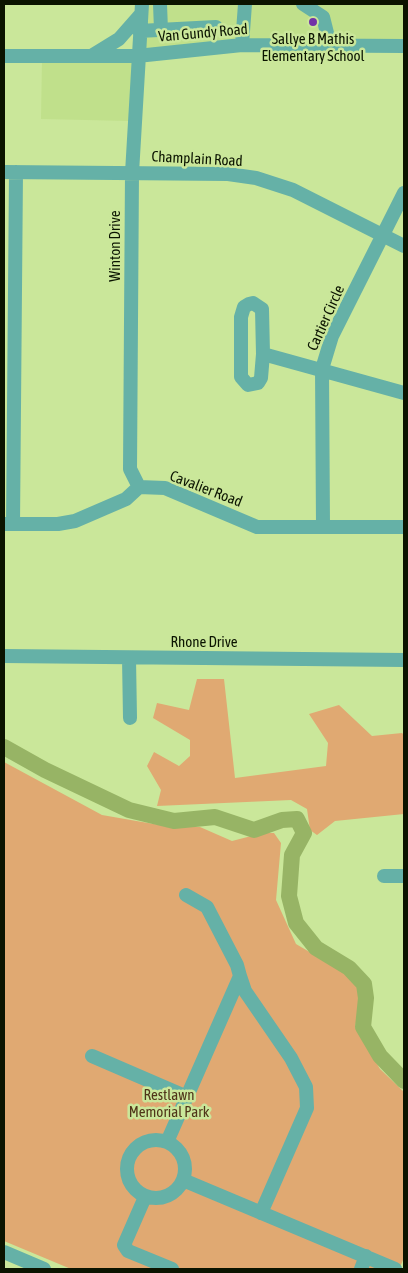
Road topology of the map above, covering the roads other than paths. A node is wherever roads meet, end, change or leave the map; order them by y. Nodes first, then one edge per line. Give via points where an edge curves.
1 (160, 4) edge
2 (245, 4) edge
3 (303, 4) edge
4 (141, 9) edge
5 (216, 27) dead end
6 (164, 30) junction
7 (139, 31) junction
8 (242, 45) junction
9 (327, 46) junction
10 (404, 46) edge
11 (167, 52) junction
12 (4, 56) edge
13 (90, 56) junction
14 (137, 56) junction
15 (10, 172) edge
16 (132, 173) junction
17 (404, 194) edge
18 (383, 235) junction
19 (404, 246) edge
20 (263, 354) junction
21 (322, 369) junction
22 (404, 393) edge
23 (139, 487) junction
24 (8, 524) edge
25 (323, 526) junction
26 (404, 527) edge
27 (4, 656) edge
28 (129, 658) junction
29 (404, 660) edge
30 (130, 718) dead end
31 (384, 876) dead end
32 (404, 876) edge
33 (186, 895) dead end
34 (240, 976) junction
35 (92, 1056) dead end
36 (187, 1097) junction
37 (166, 1142) junction
38 (183, 1180) junction
39 (145, 1197) junction
40 (261, 1213) junction
41 (4, 1252) edge
42 (363, 1263) edge
43 (44, 1269) edge
44 (172, 1269) edge
45 (395, 1269) edge

1 - 6 street
2 - 8 street
3 - 9 street via 322,18
4 - 7 street, Winton Drive
4 - 13 street via 119,39
5 - 6 street
6 - 7 street
6 - 11 street
7 - 14 street, Winton Drive
8 - 9 street, Van Gundy Road
8 - 11 street, Van Gundy Road
9 - 10 street, Van Gundy Road
11 - 14 street, Van Gundy Road
12 - 13 street, Van Gundy Road
13 - 14 street, Van Gundy Road
14 - 16 street, Winton Drive
15 - 16 street, Champlain Road
15 - 24 street
16 - 18 street, Champlain Road via 228,174 256,178 293,190
16 - 23 street, Winton Drive via 130,469
17 - 18 street, Cartier Circle
18 - 19 street, Champlain Road
18 - 21 street, Cartier Circle via 332,336
20 - 20 street via 262,309 253,303 241,317 241,378 248,386 258,383 261,378
20 - 21 street
21 - 22 street
21 - 25 street, Cartier Circle
23 - 24 street via 126,499 75,520 58,524
23 - 25 street, Cavalier Road via 165,488 257,527
25 - 26 street, Cavalier Road
27 - 28 street, Rhone Drive
28 - 29 street, Rhone Drive
28 - 30 street
31 - 32 street
33 - 34 street via 207,907
34 - 36 street
34 - 40 street via 244,991 291,1058 306,1087 307,1108
35 - 36 street
36 - 37 street
37 - 38 street via 179,1151 184,1160
37 - 39 street via 152,1140 142,1143 129,1158 128,1177
38 - 39 street via 172,1194
38 - 40 street
39 - 44 street via 124,1245 128,1251
40 - 42 street
41 - 43 street
42 - 45 street

